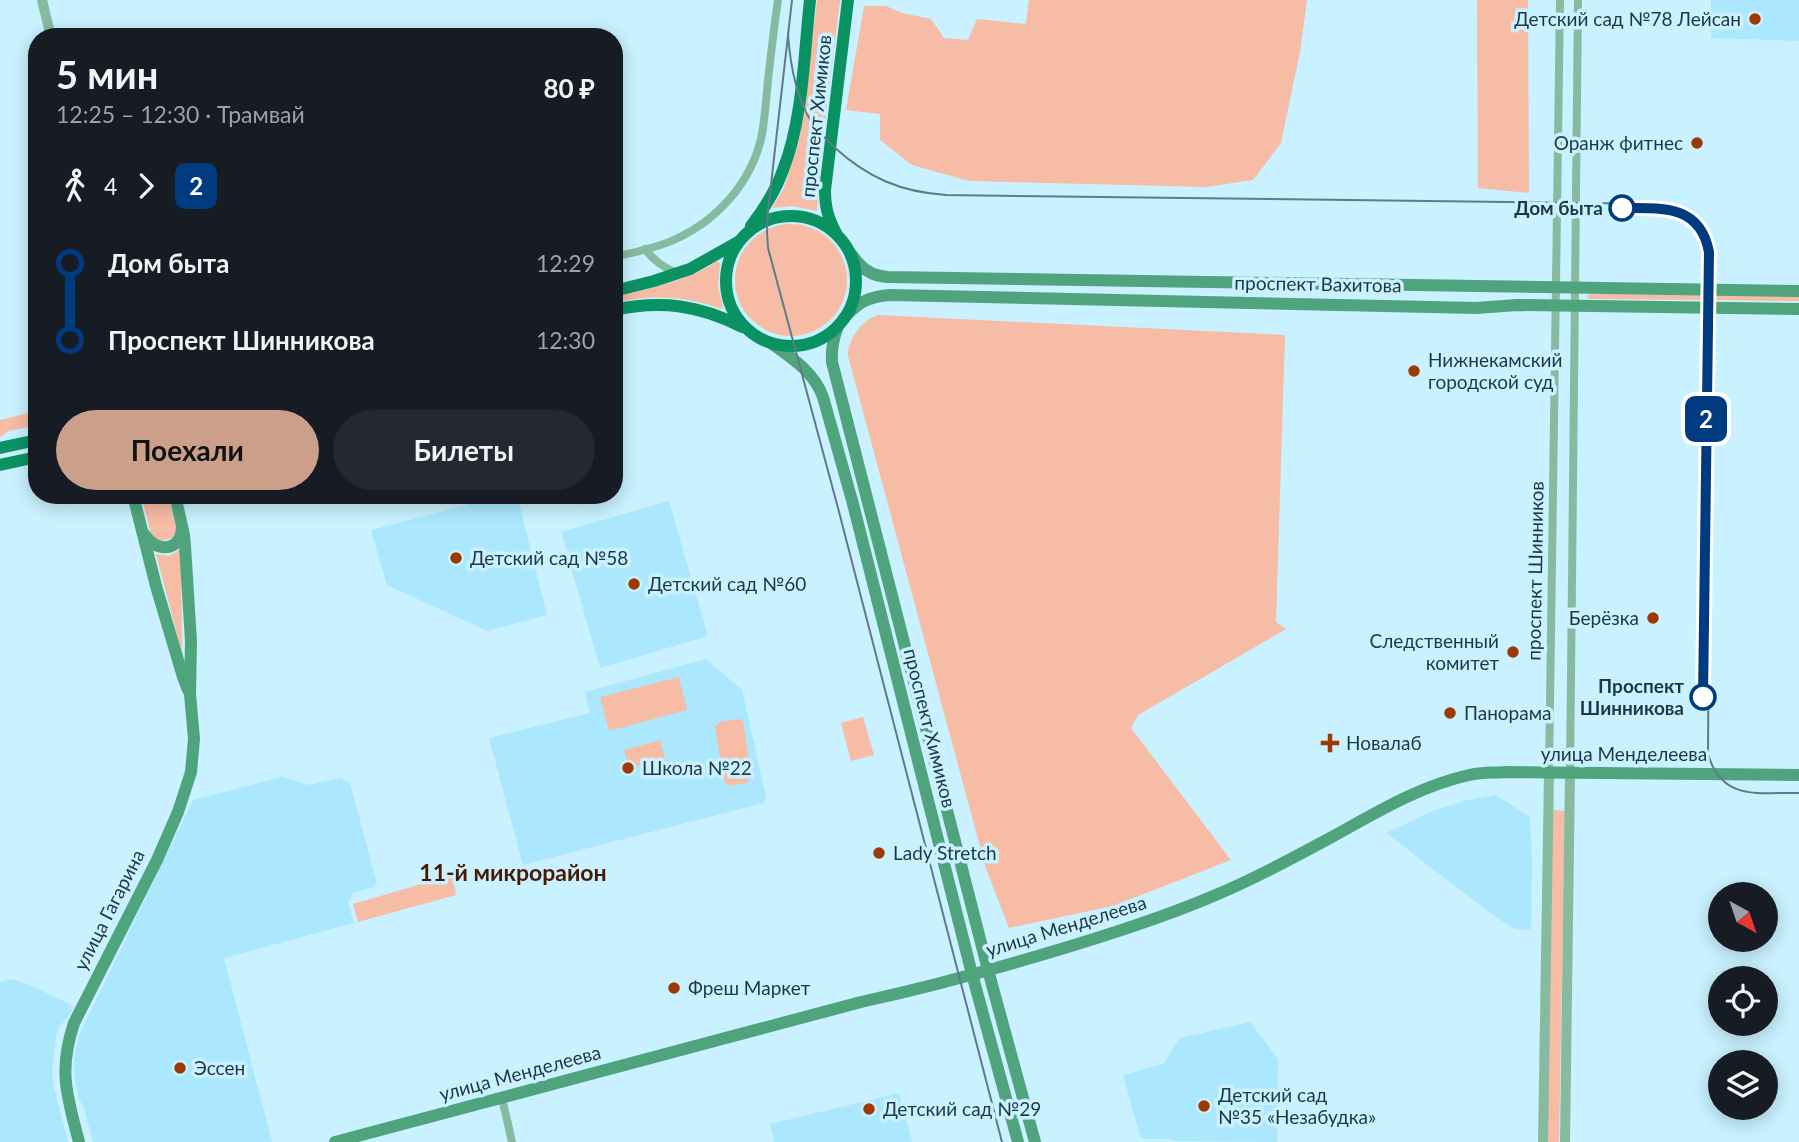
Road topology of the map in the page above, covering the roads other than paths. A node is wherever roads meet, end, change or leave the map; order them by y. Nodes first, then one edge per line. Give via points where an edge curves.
1 (42, 0) edge
2 (778, 0) edge
3 (810, 0) edge
4 (848, 0) edge
5 (1560, 0) edge
6 (1578, 0) edge
7 (49, 28) edge
8 (1559, 103) junction
9 (1577, 103) junction
10 (836, 233) junction
11 (742, 237) junction
12 (645, 249) junction
13 (623, 255) edge
14 (852, 255) junction
15 (677, 273) junction
16 (1557, 286) junction
17 (1576, 286) junction
18 (623, 288) edge
19 (1799, 291) edge
20 (1557, 306) junction
21 (1575, 307) junction
22 (623, 309) edge
23 (1799, 309) edge
24 (841, 322) junction
25 (750, 331) junction
26 (771, 343) junction
27 (28, 442) edge
28 (0, 448) edge
29 (28, 459) edge
30 (0, 465) edge
31 (1554, 476) junction
32 (1573, 476) junction
33 (135, 504) edge
34 (177, 504) edge
35 (181, 521) junction
36 (142, 532) junction
37 (190, 694) junction
38 (1549, 773) junction
39 (1570, 773) junction
40 (1799, 775) edge
41 (940, 778) junction
42 (924, 783) junction
43 (1549, 800) junction
44 (1570, 800) junction
45 (988, 970) junction
46 (972, 974) junction
47 (1010, 1049) junction
48 (993, 1051) junction
49 (502, 1098) junction
50 (79, 1142) edge
51 (335, 1142) edge
52 (512, 1142) edge
53 (1018, 1142) edge
54 (1035, 1142) edge
55 (1543, 1142) edge
56 (1565, 1142) edge

1 - 7 street
2 - 12 street via 761,139 744,178 733,196 703,223 677,239
3 - 11 main road, проспект Химиков via 792,143 778,184
4 - 10 main road, проспект Химиков via 825,190 825,205
5 - 8 street, проспект Шинников
6 - 9 street, проспект Шинников
8 - 9 street
8 - 16 street, проспект Шинников
9 - 17 street, проспект Шинников
10 - 11 main road, проспект Вахитова via 809,218 793,216 767,220
10 - 14 main road, проспект Вахитова
11 - 15 main road, проспект Вахитова via 701,264
11 - 25 main road, проспект Вахитова via 729,259 726,291
12 - 13 street
12 - 15 street
14 - 16 main road, проспект Вахитова via 871,274 888,277
14 - 24 main road via 855,289
15 - 18 main road, проспект Вахитова
16 - 17 main road, проспект Вахитова
16 - 20 street, проспект Шинников
17 - 19 main road, проспект Вахитова
17 - 21 street, проспект Шинников
20 - 21 main road, проспект Вахитова
20 - 24 main road, проспект Вахитова via 890,295 861,302
20 - 31 street, проспект Шинников
21 - 23 main road, проспект Вахитова
21 - 32 street, проспект Шинников
22 - 25 main road, проспект Вахитова via 671,304 694,308
24 - 26 main road, проспект Вахитова via 824,337 803,345
24 - 41 main road, проспект Химиков via 832,340 832,362
25 - 26 main road, проспект Вахитова
26 - 42 main road, проспект Химиков via 810,374 820,388
27 - 28 main road
29 - 30 main road
31 - 32 street
31 - 38 street, проспект Шинников
32 - 39 street, проспект Шинников
33 - 36 main road, улица Гагарина
34 - 35 main road, улица Гагарина
35 - 36 main road via 180,537 168,547 153,545
35 - 37 main road, улица Гагарина via 191,641
36 - 37 main road, улица Гагарина
37 - 50 main road, улица Гагарина via 191,772 178,812 68,1042 64,1079
38 - 39 main road, улица Менделеева
38 - 43 street, проспект Шинников
38 - 45 main road, улица Менделеева via 1482,773 1452,780 1390,805 1210,898
39 - 40 main road, улица Менделеева
39 - 44 street, проспект Шинников
41 - 42 main road
41 - 45 main road, проспект Химиков
42 - 46 main road, проспект Химиков
43 - 44 street via 1563,795
43 - 55 street, проспект Шинников
44 - 56 street, проспект Шинников
45 - 46 main road, улица Менделеева
45 - 47 main road, проспект Химиков
46 - 48 main road, проспект Химиков
46 - 49 main road, улица Менделеева
47 - 48 main road via 1004,1064
47 - 54 main road, проспект Химиков
48 - 53 main road, проспект Химиков
49 - 51 main road, улица Менделеева
49 - 52 street

